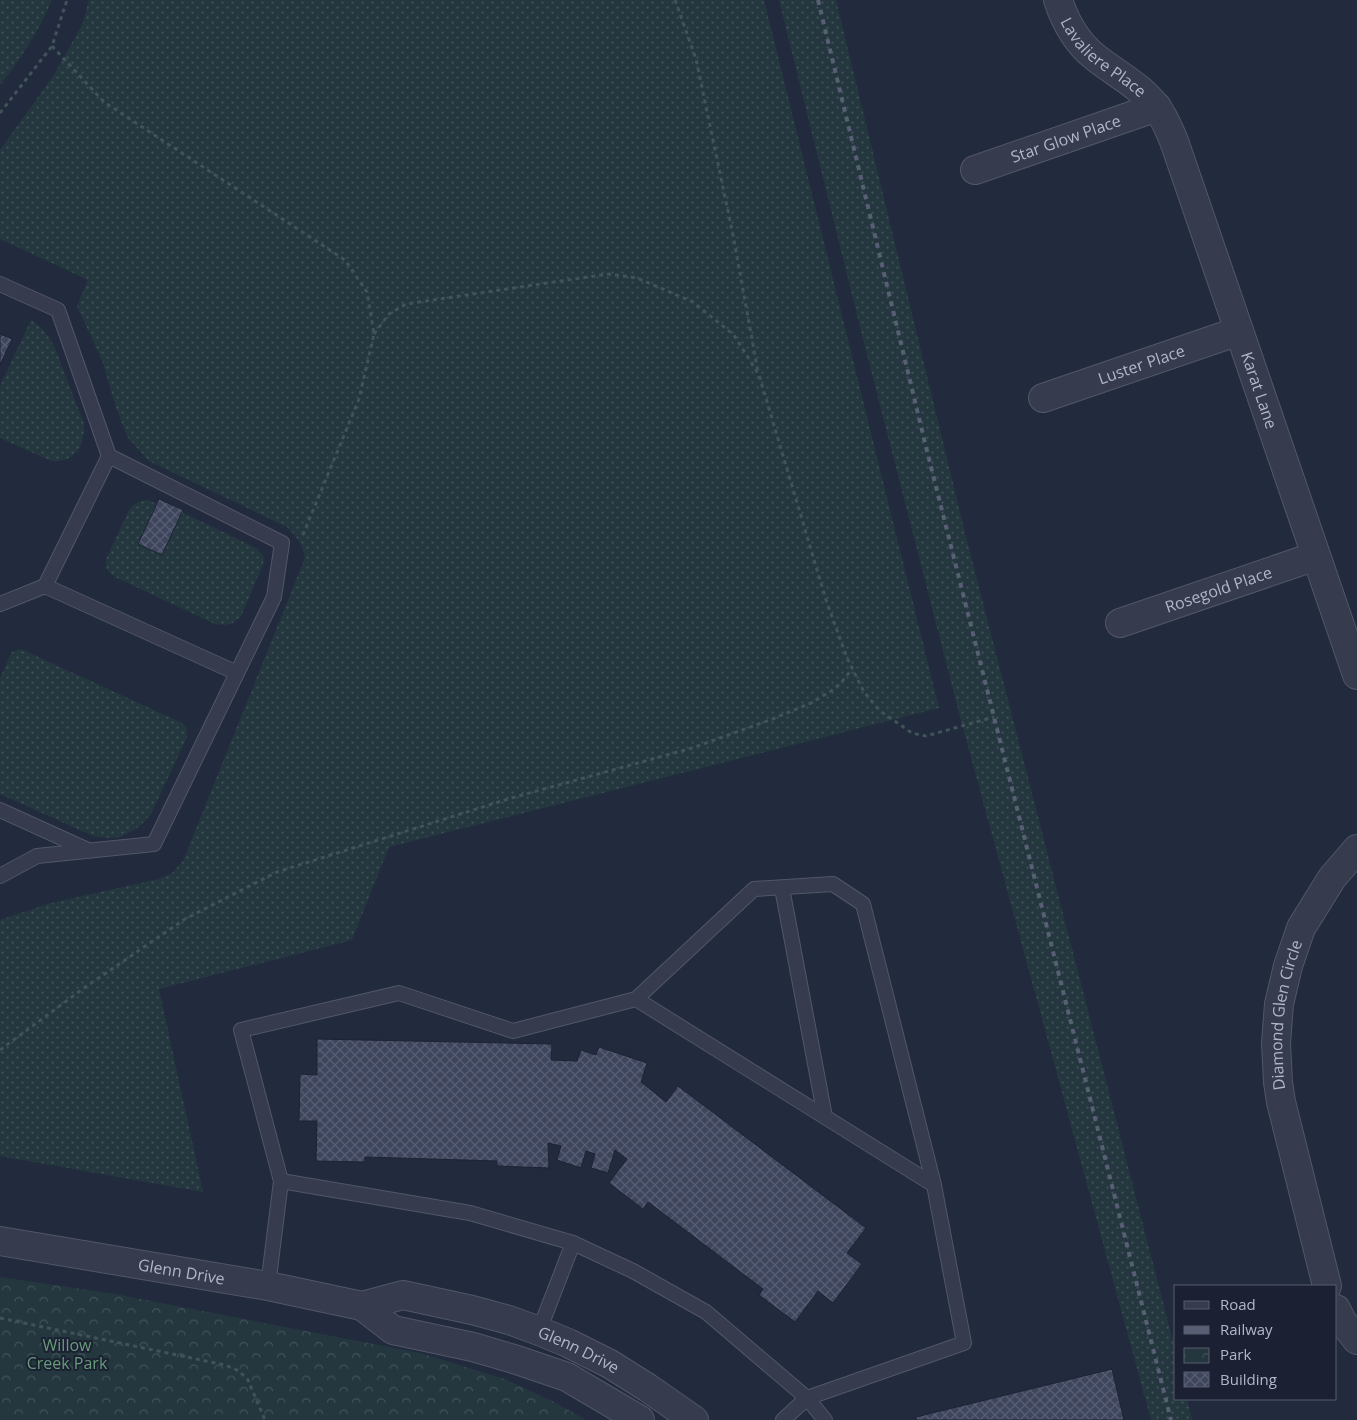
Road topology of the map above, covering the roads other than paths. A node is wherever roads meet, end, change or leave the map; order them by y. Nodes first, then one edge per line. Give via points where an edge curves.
1 (1058, 0) edge
2 (1157, 108) junction
3 (975, 170) dead end
4 (0, 284) edge
5 (1239, 331) junction
6 (1042, 398) dead end
7 (108, 456) junction
8 (1316, 556) junction
9 (45, 586) junction
10 (0, 604) edge
11 (1120, 623) dead end
12 (237, 673) junction
13 (1357, 675) edge
14 (0, 810) edge
15 (1357, 849) edge
16 (90, 851) junction
17 (0, 876) edge
18 (782, 888) junction
19 (636, 999) junction
20 (825, 1117) junction
21 (281, 1181) junction
22 (934, 1185) junction
23 (0, 1241) edge
24 (573, 1243) junction
25 (1327, 1285) edge
26 (268, 1286) junction
27 (362, 1306) junction
28 (1337, 1311) edge
29 (539, 1331) junction
30 (1357, 1340) edge
31 (807, 1398) junction
32 (640, 1420) edge
33 (694, 1420) edge
34 (783, 1420) edge
35 (825, 1420) edge

1 - 2 street, Lavaliere Place via 1081,43 1144,93
2 - 3 street, Star Glow Place
2 - 5 street, Karat Lane via 1174,142
4 - 7 lane via 58,310
5 - 6 street, Luster Place
5 - 8 street, Karat Lane
7 - 9 lane
7 - 12 lane via 282,543 274,597
8 - 11 street, Rosegold Place
8 - 13 street, Karat Lane
9 - 10 lane
9 - 12 lane
12 - 16 lane via 154,844
14 - 16 lane
15 - 25 street, Diamond Glen Circle via 1332,878 1302,928 1279,1004 1276,1043 1281,1102
16 - 17 lane via 37,856
18 - 19 lane via 754,889
18 - 20 lane
18 - 22 lane via 833,884 863,904
19 - 20 lane
19 - 21 lane via 513,1031 399,994 241,1030
20 - 22 lane
21 - 24 lane via 470,1213
21 - 26 lane
22 - 31 lane via 964,1343
23 - 26 street, Glenn Drive
24 - 29 lane
24 - 31 lane via 633,1271 706,1312
26 - 27 street, Glenn Drive
27 - 29 street, Glenn Drive via 403,1295 472,1310
27 - 32 street, Glenn Drive via 393,1330 473,1347 567,1377
28 - 30 street
29 - 33 street, Glenn Drive via 610,1364
31 - 34 lane
31 - 35 lane

